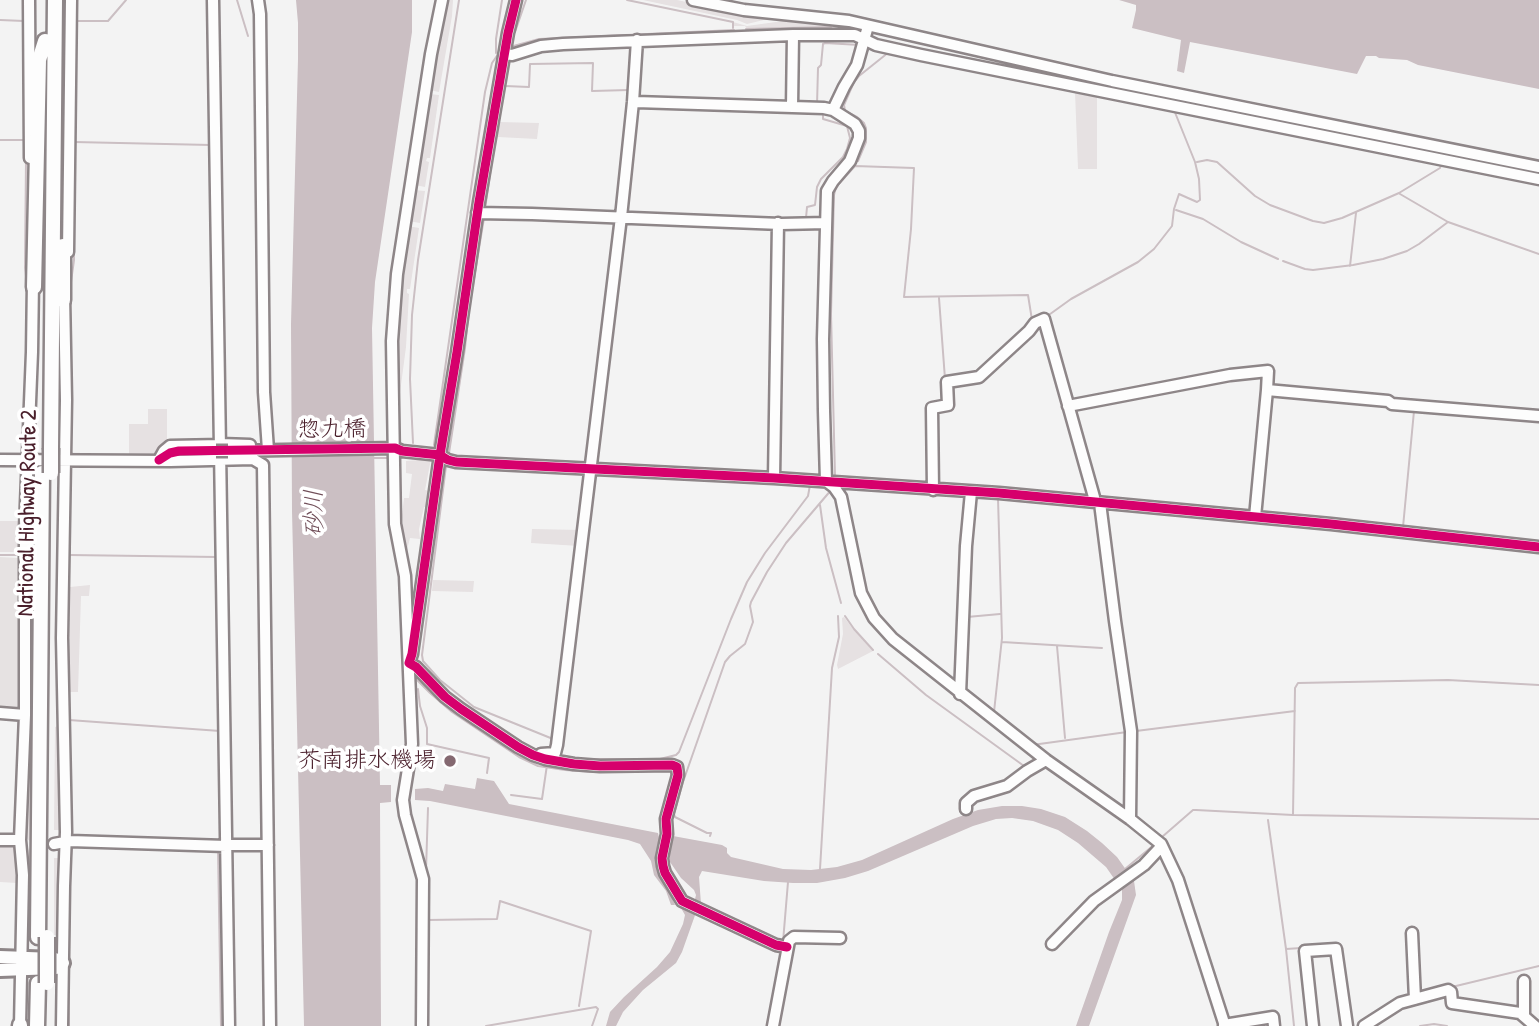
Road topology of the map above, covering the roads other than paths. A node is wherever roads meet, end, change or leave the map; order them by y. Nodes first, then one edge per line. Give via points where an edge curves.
1 (29, 0) edge
2 (46, 0) edge
3 (57, 0) edge
4 (71, 0) edge
5 (213, 0) edge
6 (258, 0) edge
7 (442, 0) edge
8 (516, 0) edge
9 (693, 0) edge
10 (869, 26) junction
11 (793, 36) junction
12 (865, 38) junction
13 (637, 40) junction
14 (46, 41) junction
15 (505, 51) junction
16 (636, 102) dead end
17 (792, 106) junction
18 (833, 110) junction
19 (1539, 167) edge
20 (1539, 179) edge
21 (482, 213) junction
22 (621, 217) junction
23 (825, 223) junction
24 (780, 224) junction
25 (34, 287) junction
26 (63, 300) junction
27 (1267, 390) junction
28 (1068, 406) junction
29 (1539, 416) edge
30 (47, 448) junction
31 (391, 448) junction
32 (272, 449) junction
33 (220, 453) junction
34 (440, 455) junction
35 (0, 460) edge
36 (27, 461) junction
37 (66, 461) junction
38 (593, 469) junction
39 (774, 476) junction
40 (826, 479) junction
41 (933, 490) junction
42 (971, 492) junction
43 (1096, 501) junction
44 (1255, 517) junction
45 (585, 544) dead end
46 (1539, 547) edge
47 (408, 663) junction
48 (960, 692) junction
49 (0, 713) edge
50 (24, 715) junction
51 (533, 755) junction
52 (1045, 761) junction
53 (966, 809) dead end
54 (1130, 819) junction
55 (0, 840) edge
56 (20, 842) junction
57 (70, 842) junction
58 (1159, 842) junction
59 (33, 844) dead end
60 (54, 844) dead end
61 (225, 845) junction
62 (268, 845) junction
63 (1412, 933) dead end
64 (840, 938) dead end
65 (1052, 944) dead end
66 (784, 946) junction
67 (0, 957) edge
68 (21, 958) junction
69 (63, 963) junction
70 (0, 970) edge
71 (1524, 981) dead end
72 (42, 983) junction
73 (1414, 996) junction
74 (1524, 1016) junction
75 (1225, 1025) edge
76 (20, 1026) edge
77 (37, 1026) edge
78 (47, 1026) edge
79 (62, 1026) edge
80 (229, 1026) edge
81 (270, 1026) edge
82 (422, 1026) edge
83 (773, 1026) edge
84 (1274, 1026) edge
85 (1313, 1026) edge
86 (1348, 1026) edge
87 (1364, 1026) edge
88 (1535, 1026) edge

1 - 25 street via 30,262
2 - 14 highway, National Highway Route 2
3 - 26 highway
3 - 30 highway, National Highway Route 2
4 - 26 street via 68,259
5 - 33 street
6 - 32 street via 264,392
7 - 31 street via 397,274
8 - 15 street
9 - 10 street
10 - 12 street
10 - 19 street via 1112,81
11 - 12 street
11 - 13 street
11 - 17 street
12 - 18 street via 857,65
12 - 20 street via 920,55
13 - 15 street via 541,46 512,55
13 - 22 street
14 - 25 highway via 39,60
14 - 30 highway, National Highway Route 2
15 - 21 street
16 - 17 street
17 - 18 street
18 - 23 street via 855,124 859,138 850,161 827,191
21 - 22 street
21 - 34 street
22 - 24 street
22 - 38 street
23 - 24 street
23 - 40 street
24 - 39 street
25 - 36 street
26 - 37 street
27 - 28 street via 1268,371 1252,372
27 - 29 street
27 - 44 street
28 - 41 street via 1044,318 979,377 947,382 948,405 932,408
28 - 43 street
30 - 72 highway, National Highway Route 2
31 - 32 street, 惣九橋
31 - 34 street, 惣九橋
31 - 47 street via 405,576
32 - 33 street, 惣九橋
33 - 37 street via 179,451 159,460
33 - 61 street
33 - 62 street via 263,465
34 - 38 street, 惣九橋 via 456,462
34 - 47 street
35 - 36 street
36 - 37 street
36 - 50 street
37 - 57 street via 62,638
38 - 39 street, 惣九橋
38 - 45 street
38 - 51 street via 557,746 555,753
39 - 40 street, 惣九橋
40 - 41 street, 惣九橋
40 - 48 street via 841,497 859,583 874,618 893,639
41 - 42 street, 惣九橋
42 - 43 street, 惣九橋
42 - 48 street
43 - 44 street, 惣九橋
43 - 54 street via 1132,732
44 - 46 street, 惣九橋
47 - 51 street via 461,709
47 - 82 street via 412,744 403,800 423,879
48 - 52 street
49 - 50 street
50 - 56 street
51 - 66 street via 574,764 677,767 667,815 665,873 682,901
52 - 53 street via 1007,786 974,796
52 - 54 street
54 - 58 street
55 - 56 street
56 - 59 street
56 - 68 street
57 - 60 street
57 - 61 street
57 - 69 street
58 - 65 street via 1152,857 1079,914
58 - 75 street via 1178,880
61 - 62 street
61 - 80 street
62 - 81 street
63 - 73 street
64 - 66 street via 794,937
66 - 83 street
67 - 68 main road
68 - 69 main road
68 - 70 main road
68 - 76 street
69 - 79 street
71 - 74 street
72 - 77 highway, National Highway Route 2
72 - 78 highway, National Highway Route 2
73 - 74 street via 1448,989 1452,1003
73 - 87 street
74 - 88 street
75 - 84 street via 1273,1017
85 - 86 street via 1304,951 1336,949

